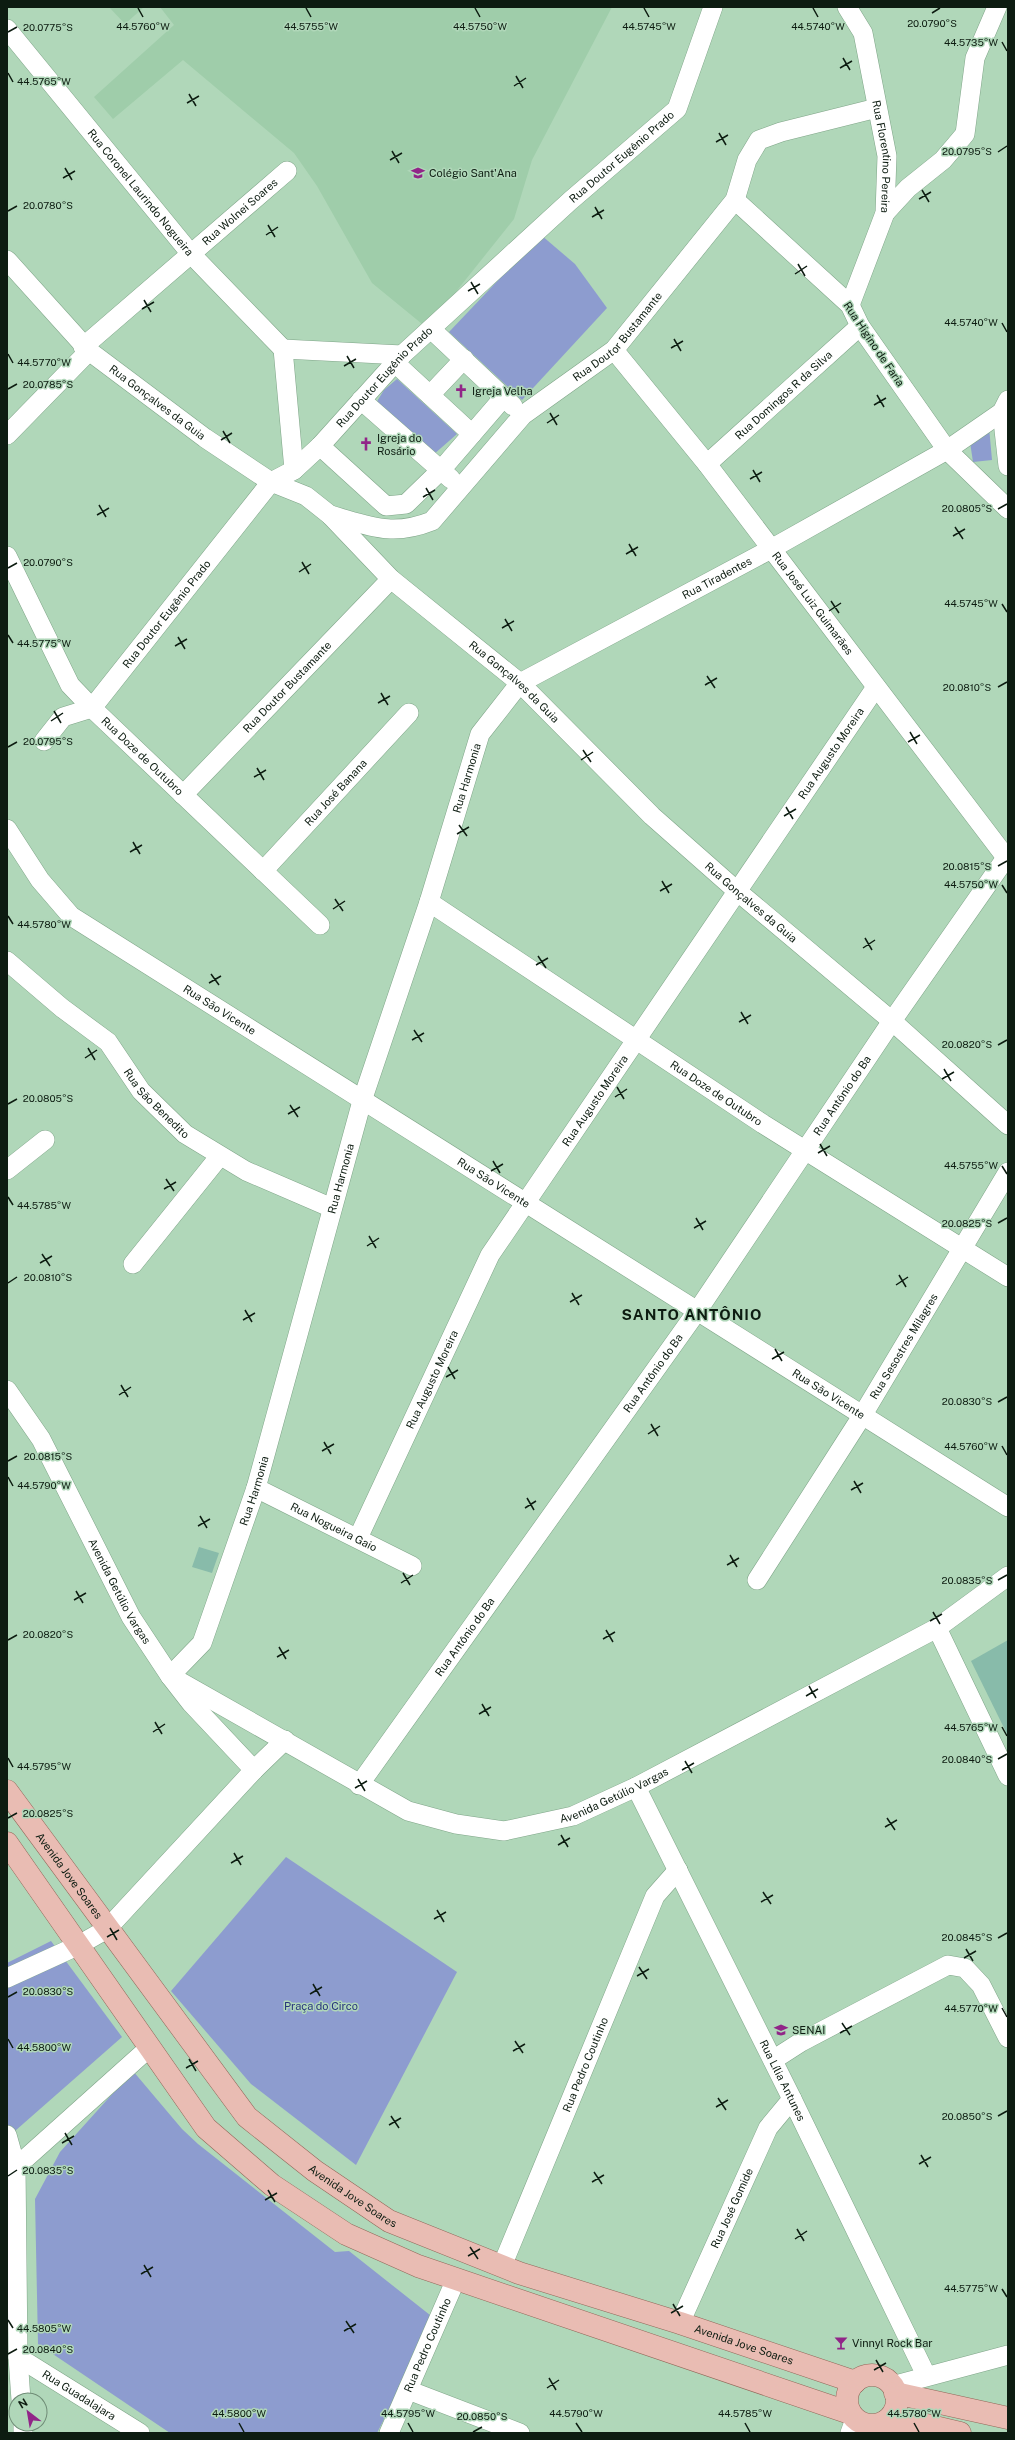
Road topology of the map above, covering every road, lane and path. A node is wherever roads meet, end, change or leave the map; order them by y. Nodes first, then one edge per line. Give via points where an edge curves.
1 (713, 7) edge
2 (847, 7) edge
3 (999, 17) edge
4 (7, 29) edge
5 (877, 108) junction
6 (287, 171) dead end
7 (735, 200) junction
8 (885, 213) junction
9 (191, 254) junction
10 (7, 260) edge
11 (850, 305) junction
12 (860, 326) junction
13 (430, 329) junction
14 (86, 349) junction
15 (282, 349) junction
16 (614, 350) junction
17 (398, 358) junction
18 (464, 359) junction
19 (430, 395) junction
20 (504, 397) junction
21 (361, 400) junction
22 (1005, 406) edge
23 (523, 415) junction
24 (472, 434) junction
25 (7, 435) edge
26 (320, 446) junction
27 (947, 450) junction
28 (707, 464) junction
29 (1008, 466) edge
30 (294, 470) junction
31 (441, 470) junction
32 (271, 482) junction
33 (461, 488) junction
34 (1008, 509) edge
35 (330, 515) junction
36 (771, 549) junction
37 (7, 556) edge
38 (392, 579) junction
39 (520, 683) junction
40 (876, 687) junction
41 (92, 708) junction
42 (409, 713) dead end
43 (44, 740) dead end
44 (183, 795) junction
45 (7, 829) edge
46 (1007, 857) edge
47 (263, 871) junction
48 (737, 891) junction
49 (429, 902) junction
50 (320, 925) dead end
51 (7, 962) edge
52 (892, 1021) junction
53 (636, 1040) junction
54 (362, 1101) junction
55 (1008, 1125) edge
56 (45, 1140) dead end
57 (807, 1151) junction
58 (219, 1157) junction
59 (7, 1170) edge
60 (1008, 1172) edge
61 (525, 1203) junction
62 (332, 1208) junction
63 (962, 1248) junction
64 (133, 1264) dead end
65 (1008, 1277) edge
66 (698, 1310) junction
67 (7, 1390) edge
68 (862, 1416) junction
69 (256, 1488) junction
70 (1008, 1507) edge
71 (358, 1538) junction
72 (412, 1566) dead end
73 (1008, 1576) edge
74 (757, 1580) dead end
75 (937, 1628) junction
76 (170, 1676) junction
77 (285, 1740) junction
78 (254, 1770) junction
79 (1008, 1776) edge
80 (358, 1785) junction
81 (636, 1787) junction
82 (7, 1791) edge
83 (7, 1843) edge
84 (678, 1870) junction
85 (107, 1929) junction
86 (78, 1946) junction
87 (7, 1978) edge
88 (1008, 2038) edge
89 (150, 2047) junction
90 (773, 2060) junction
91 (792, 2099) junction
92 (7, 2135) edge
93 (16, 2167) junction
94 (502, 2266) junction
95 (456, 2279) junction
96 (680, 2322) junction
97 (1008, 2355) edge
98 (18, 2357) junction
99 (926, 2375) junction
100 (855, 2382) junction
101 (894, 2389) junction
102 (408, 2390) junction
103 (20, 2392) edge
104 (1008, 2418) edge
105 (886, 2421) junction
106 (852, 2422) edge
107 (140, 2433) edge
108 (389, 2433) edge
109 (520, 2433) edge
110 (960, 2433) edge

1 - 13 street, Rua Doutor Eugênio Prado via 677,109 570,201
2 - 5 street, Rua Florentino Pereira via 863,34
3 - 8 street via 975,58 965,134 942,160 908,188
4 - 9 street, Rua Coronel Laurindo Nogueira
5 - 7 street, Rua Doutor Bustamante via 759,140 747,160
5 - 8 street, Rua Florentino Pereira via 886,156
6 - 9 street, Rua Wolnei Soares
7 - 11 street, Rua Higino de Faria
7 - 16 street, Rua Doutor Bustamante
8 - 11 street, Rua Florentino Pereira
9 - 14 street, Rua Wolnei Soares
9 - 15 street, Rua Coronel Laurindo Nogueira
10 - 14 street, Rua Gonçalves da Guia
11 - 12 street, Rua Higino de Faria
12 - 27 street, Rua Higino de Faria
12 - 28 street, Rua Domingos R da Silva
13 - 17 street, Rua Doutor Eugênio Prado
13 - 18 street
14 - 25 street
14 - 32 street, Rua Gonçalves da Guia via 205,438
15 - 17 street
15 - 30 street
16 - 23 street, Rua Doutor Bustamante
16 - 28 street, Rua José Luiz Guimarães
17 - 19 street
17 - 21 street, Rua Doutor Eugênio Prado
18 - 19 street
18 - 20 street
19 - 24 street
20 - 23 street
20 - 24 street
21 - 26 street, Rua Doutor Eugênio Prado
21 - 31 street
22 - 27 street, Rua Tiradentes
22 - 29 street
23 - 33 street, Rua Doutor Bustamante
24 - 31 street
26 - 30 street, Rua Doutor Eugênio Prado
26 - 31 street via 386,506 406,504
27 - 34 street, Rua Higino de Faria
27 - 36 street, Rua Tiradentes
28 - 36 street, Rua José Luiz Guimarães
30 - 32 street, Rua Doutor Eugênio Prado
31 - 33 street
32 - 35 street, Rua Gonçalves da Guia via 306,496
32 - 41 street, Rua Doutor Eugênio Prado
33 - 35 street, Rua Doutor Bustamante via 432,521 414,528 386,531
35 - 38 street, Rua Gonçalves da Guia
36 - 39 street, Rua Tiradentes
36 - 40 street, Rua José Luiz Guimarães
37 - 41 street, Rua Doze de Outubro via 70,685
38 - 39 street, Rua Gonçalves da Guia
38 - 44 street, Rua Doutor Bustamante
39 - 48 street, Rua Gonçalves da Guia via 652,816
39 - 49 street, Rua Harmonia via 480,734
40 - 46 street, Rua José Luiz Guimarães
40 - 48 street, Rua Augusto Moreira
41 - 43 street via 62,717
41 - 44 street, Rua Doze de Outubro
42 - 47 street, Rua José Banana
44 - 47 street, Rua Doze de Outubro
45 - 54 street, Rua São Vicente via 40,880 71,916
46 - 52 street, Rua Antônio do Ba
47 - 50 street, Rua Doze de Outubro
48 - 52 street, Rua Gonçalves da Guia
48 - 53 street, Rua Augusto Moreira
49 - 53 street, Rua Doze de Outubro
49 - 54 street, Rua Harmonia
51 - 58 street, Rua São Benedito via 108,1042 141,1091 185,1134
52 - 55 street, Rua Gonçalves da Guia
52 - 57 street, Rua Antônio do Ba
53 - 57 street, Rua Doze de Outubro
53 - 61 street, Rua Augusto Moreira
54 - 61 street, Rua São Vicente
54 - 62 street, Rua Harmonia
56 - 59 street
57 - 63 street, Rua Doze de Outubro
57 - 66 street, Rua Antônio do Ba
58 - 62 street, Rua São Benedito
58 - 64 street
60 - 63 street, Rua Sesostres Milagres
61 - 66 street, Rua São Vicente
61 - 71 street, Rua Augusto Moreira via 490,1255
62 - 69 street, Rua Harmonia
63 - 65 street, Rua Doze de Outubro
63 - 68 street, Rua Sesostres Milagres
66 - 68 street, Rua São Vicente
66 - 80 street, Rua Antônio do Ba
67 - 76 street, Avenida Getúlio Vargas via 41,1439 130,1617
68 - 70 street, Rua São Vicente
68 - 74 street, Rua Sesostres Milagres
69 - 71 street, Rua Nogueira Gaio
69 - 76 street, Rua Harmonia via 202,1644
71 - 72 street, Rua Nogueira Gaio
73 - 75 street, Avenida Getúlio Vargas
75 - 79 street
75 - 81 street, Avenida Getúlio Vargas
76 - 77 street, Avenida Getúlio Vargas
76 - 78 street via 191,1703
77 - 78 street
77 - 80 street, Avenida Getúlio Vargas
78 - 85 street
80 - 81 street, Avenida Getúlio Vargas via 408,1811 456,1824 504,1831 573,1816
81 - 84 street, Rua Lília Antunes
82 - 85 main road, Avenida Jove Soares
83 - 86 main road
84 - 90 street, Rua Lília Antunes
84 - 94 street, Rua Pedro Coutinho via 655,1896
85 - 86 street
85 - 94 main road, Avenida Jove Soares via 247,2117 315,2171 389,2221
86 - 87 street
86 - 89 main road
88 - 90 street via 981,1985 964,1968 948,1965 801,2042
89 - 93 street
89 - 95 main road via 206,2128 272,2185 346,2234 418,2266
90 - 91 street, Rua Lília Antunes
91 - 96 street, Rua José Gomide via 768,2128
91 - 99 street, Rua Lília Antunes
92 - 93 street
93 - 98 street
94 - 96 main road, Avenida Jove Soares
95 - 102 street, Rua Pedro Coutinho
95 - 106 main road
96 - 100 main road, Avenida Jove Soares
97 - 99 street
98 - 103 street
98 - 107 street, Rua Guadalajara
99 - 101 street
100 - 101 main road via 871,2375 886,2380
100 - 106 main road via 847,2396
101 - 104 main road
101 - 105 main road via 895,2408
102 - 108 street, Rua Pedro Coutinho
102 - 109 street
105 - 106 main road via 871,2425
105 - 110 main road via 922,2424

